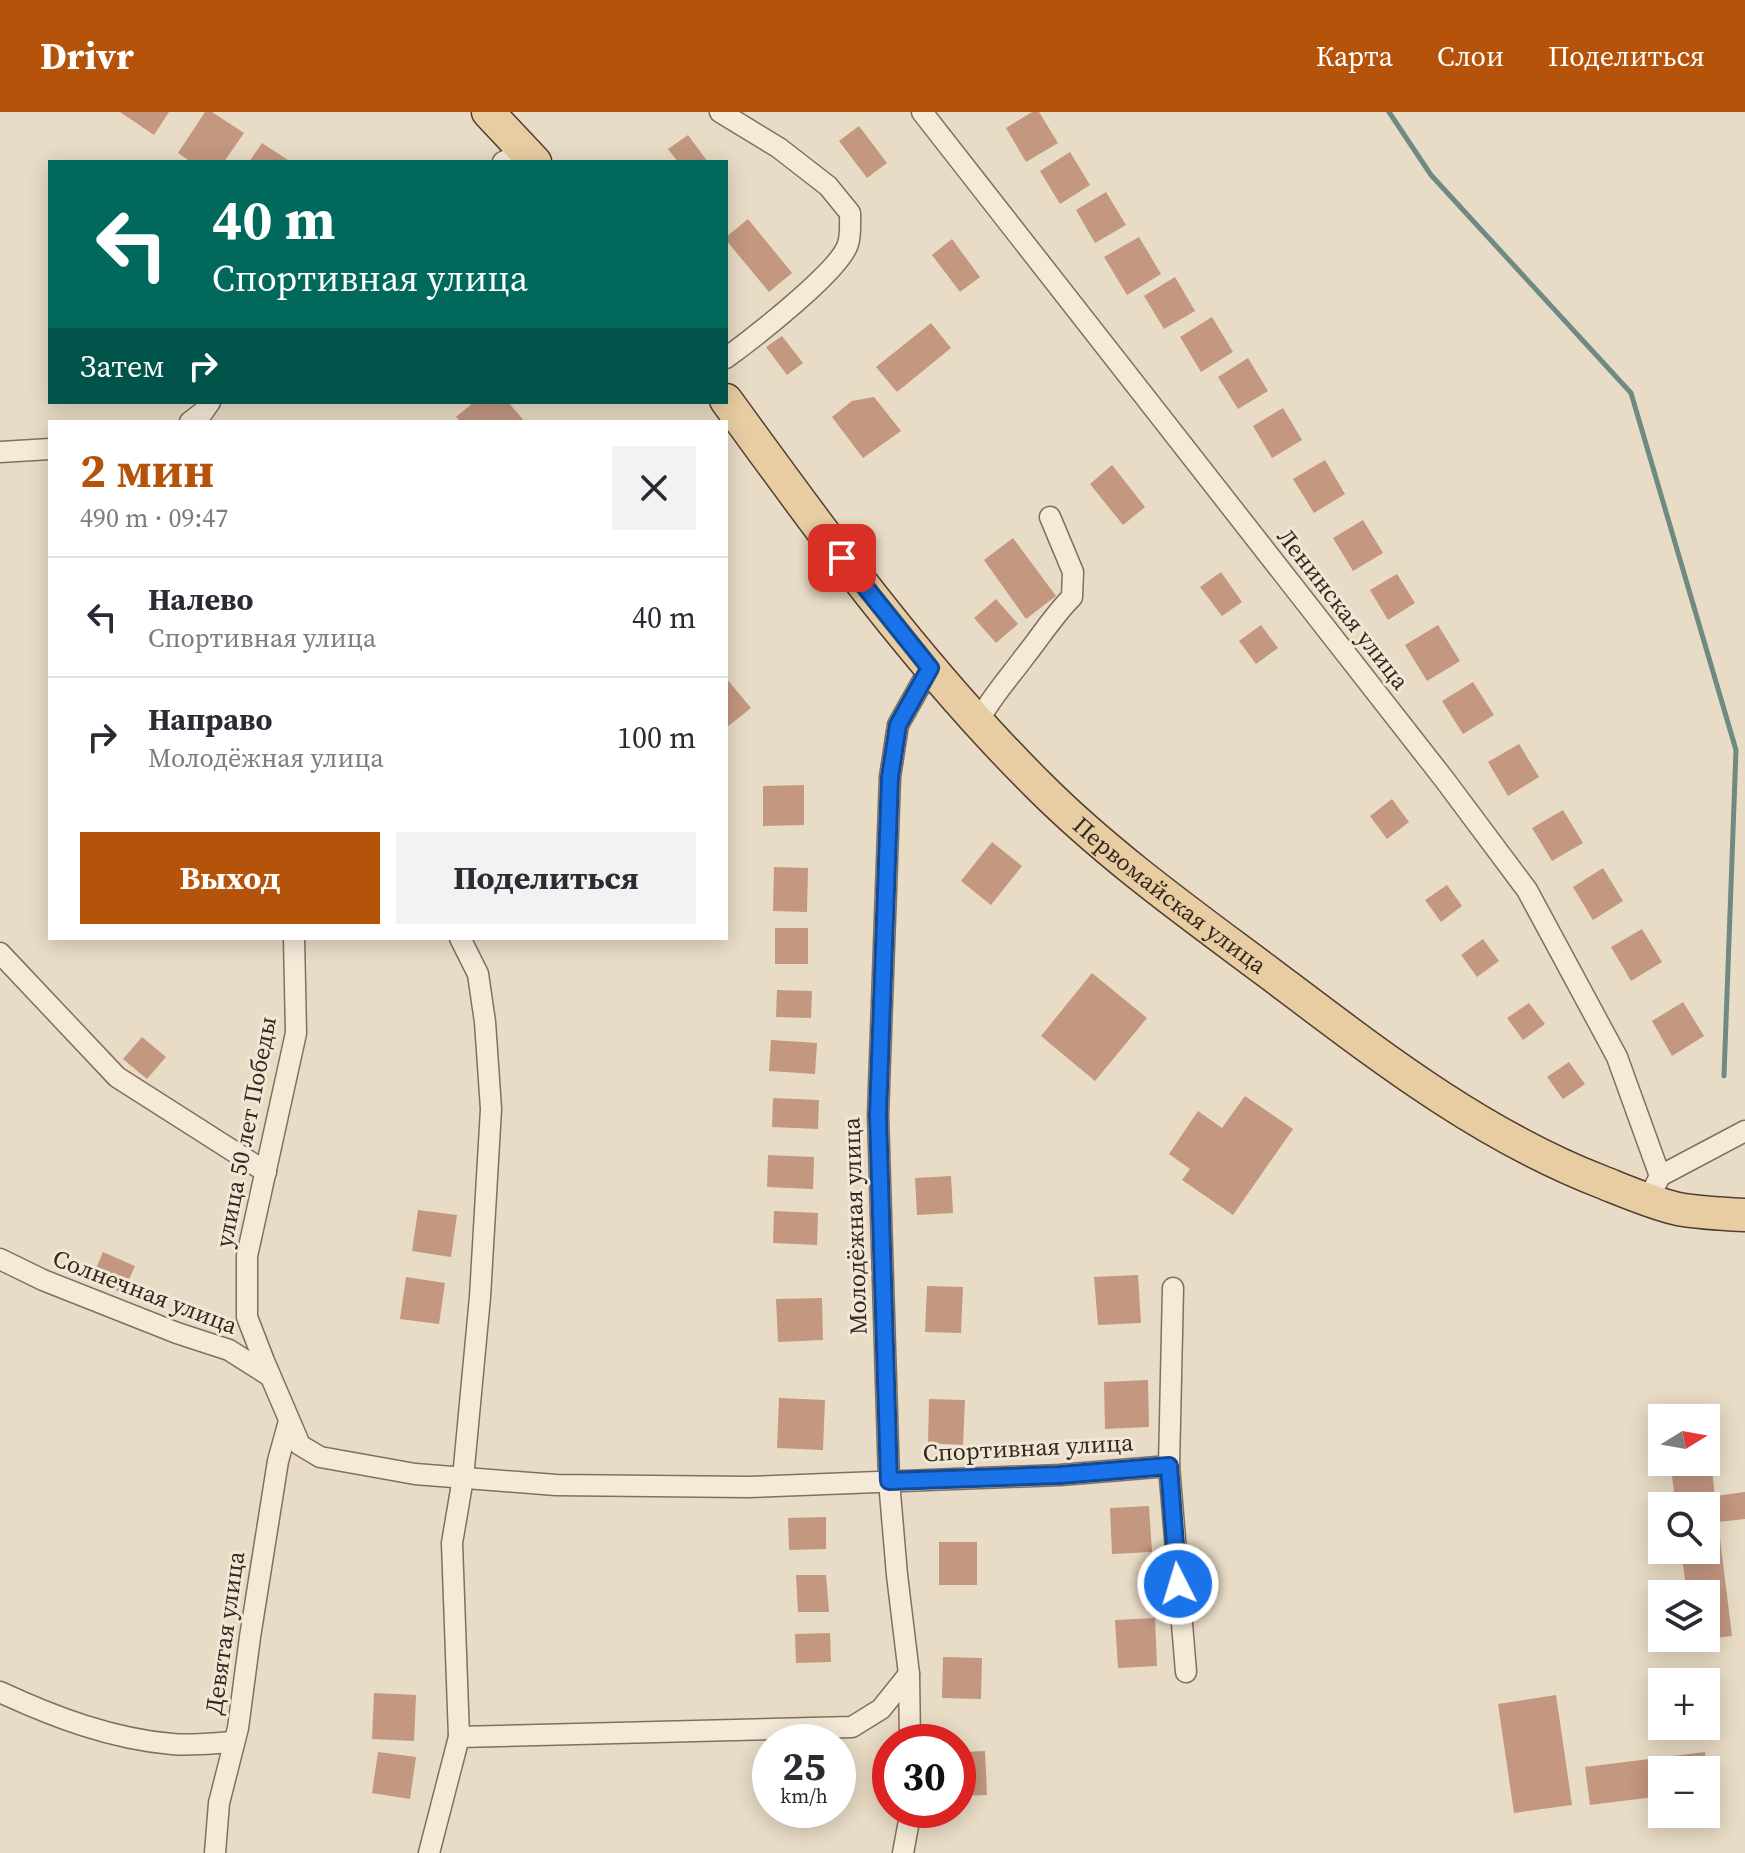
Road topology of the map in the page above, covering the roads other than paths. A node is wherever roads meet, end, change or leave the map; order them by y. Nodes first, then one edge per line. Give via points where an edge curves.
1 (488, 112) edge
2 (720, 112) edge
3 (922, 112) edge
4 (521, 158) edge
5 (728, 356) edge
6 (728, 403) edge
7 (209, 404) edge
8 (193, 420) edge
9 (48, 449) edge
10 (0, 452) edge
11 (1050, 517) dead end
12 (930, 668) junction
13 (978, 722) junction
14 (294, 940) edge
15 (461, 940) edge
16 (0, 953) edge
17 (1745, 1131) edge
18 (266, 1172) junction
19 (1654, 1188) junction
20 (1745, 1215) edge
21 (0, 1259) edge
22 (1173, 1288) dead end
23 (270, 1376) junction
24 (289, 1421) junction
25 (1169, 1466) junction
26 (463, 1478) junction
27 (889, 1481) junction
28 (1186, 1672) dead end
29 (909, 1674) junction
30 (0, 1692) edge
31 (910, 1724) edge
32 (459, 1737) junction
33 (234, 1742) junction
34 (908, 1828) edge
35 (215, 1853) edge
36 (429, 1853) edge
37 (903, 1853) edge

1 - 4 main road
2 - 5 street via 828,186 850,213 848,245 831,269
3 - 19 street, Ленинская улица via 1527,890 1617,1057
6 - 12 main road, Первомайская улица
7 - 8 street
9 - 10 street
11 - 13 street via 1073,572 1072,597
12 - 13 main road, Первомайская улица
12 - 27 street, Молодёжная улица via 898,725 890,777 878,1115
13 - 19 main road, Первомайская улица via 1092,836 1429,1090 1503,1136 1578,1172
14 - 18 street, улица 50 лет Победы via 296,1033
15 - 26 street via 478,974 491,1109
16 - 18 street via 117,1077
17 - 19 street
18 - 23 street, улица 50 лет Победы via 247,1256 247,1317
19 - 20 main road, Первомайская улица via 1680,1209
21 - 23 street, Солнечная улица via 56,1286 229,1350
22 - 25 street, Спортивная улица
23 - 24 street, улица 50 лет Победы
24 - 26 street, улица 50 лет Победы via 300,1445 320,1457
24 - 33 street, Девятая улица via 278,1461
25 - 27 street, Спортивная улица
25 - 28 street, Спортивная улица
26 - 27 street, улица 50 лет Победы via 748,1487
26 - 32 street via 452,1543
27 - 29 street, Молодёжная улица
29 - 31 street, Молодёжная улица
29 - 32 street via 881,1709 852,1727
30 - 33 street via 113,1735 174,1745
32 - 36 street
33 - 35 street, Девятая улица via 219,1803
34 - 37 street

